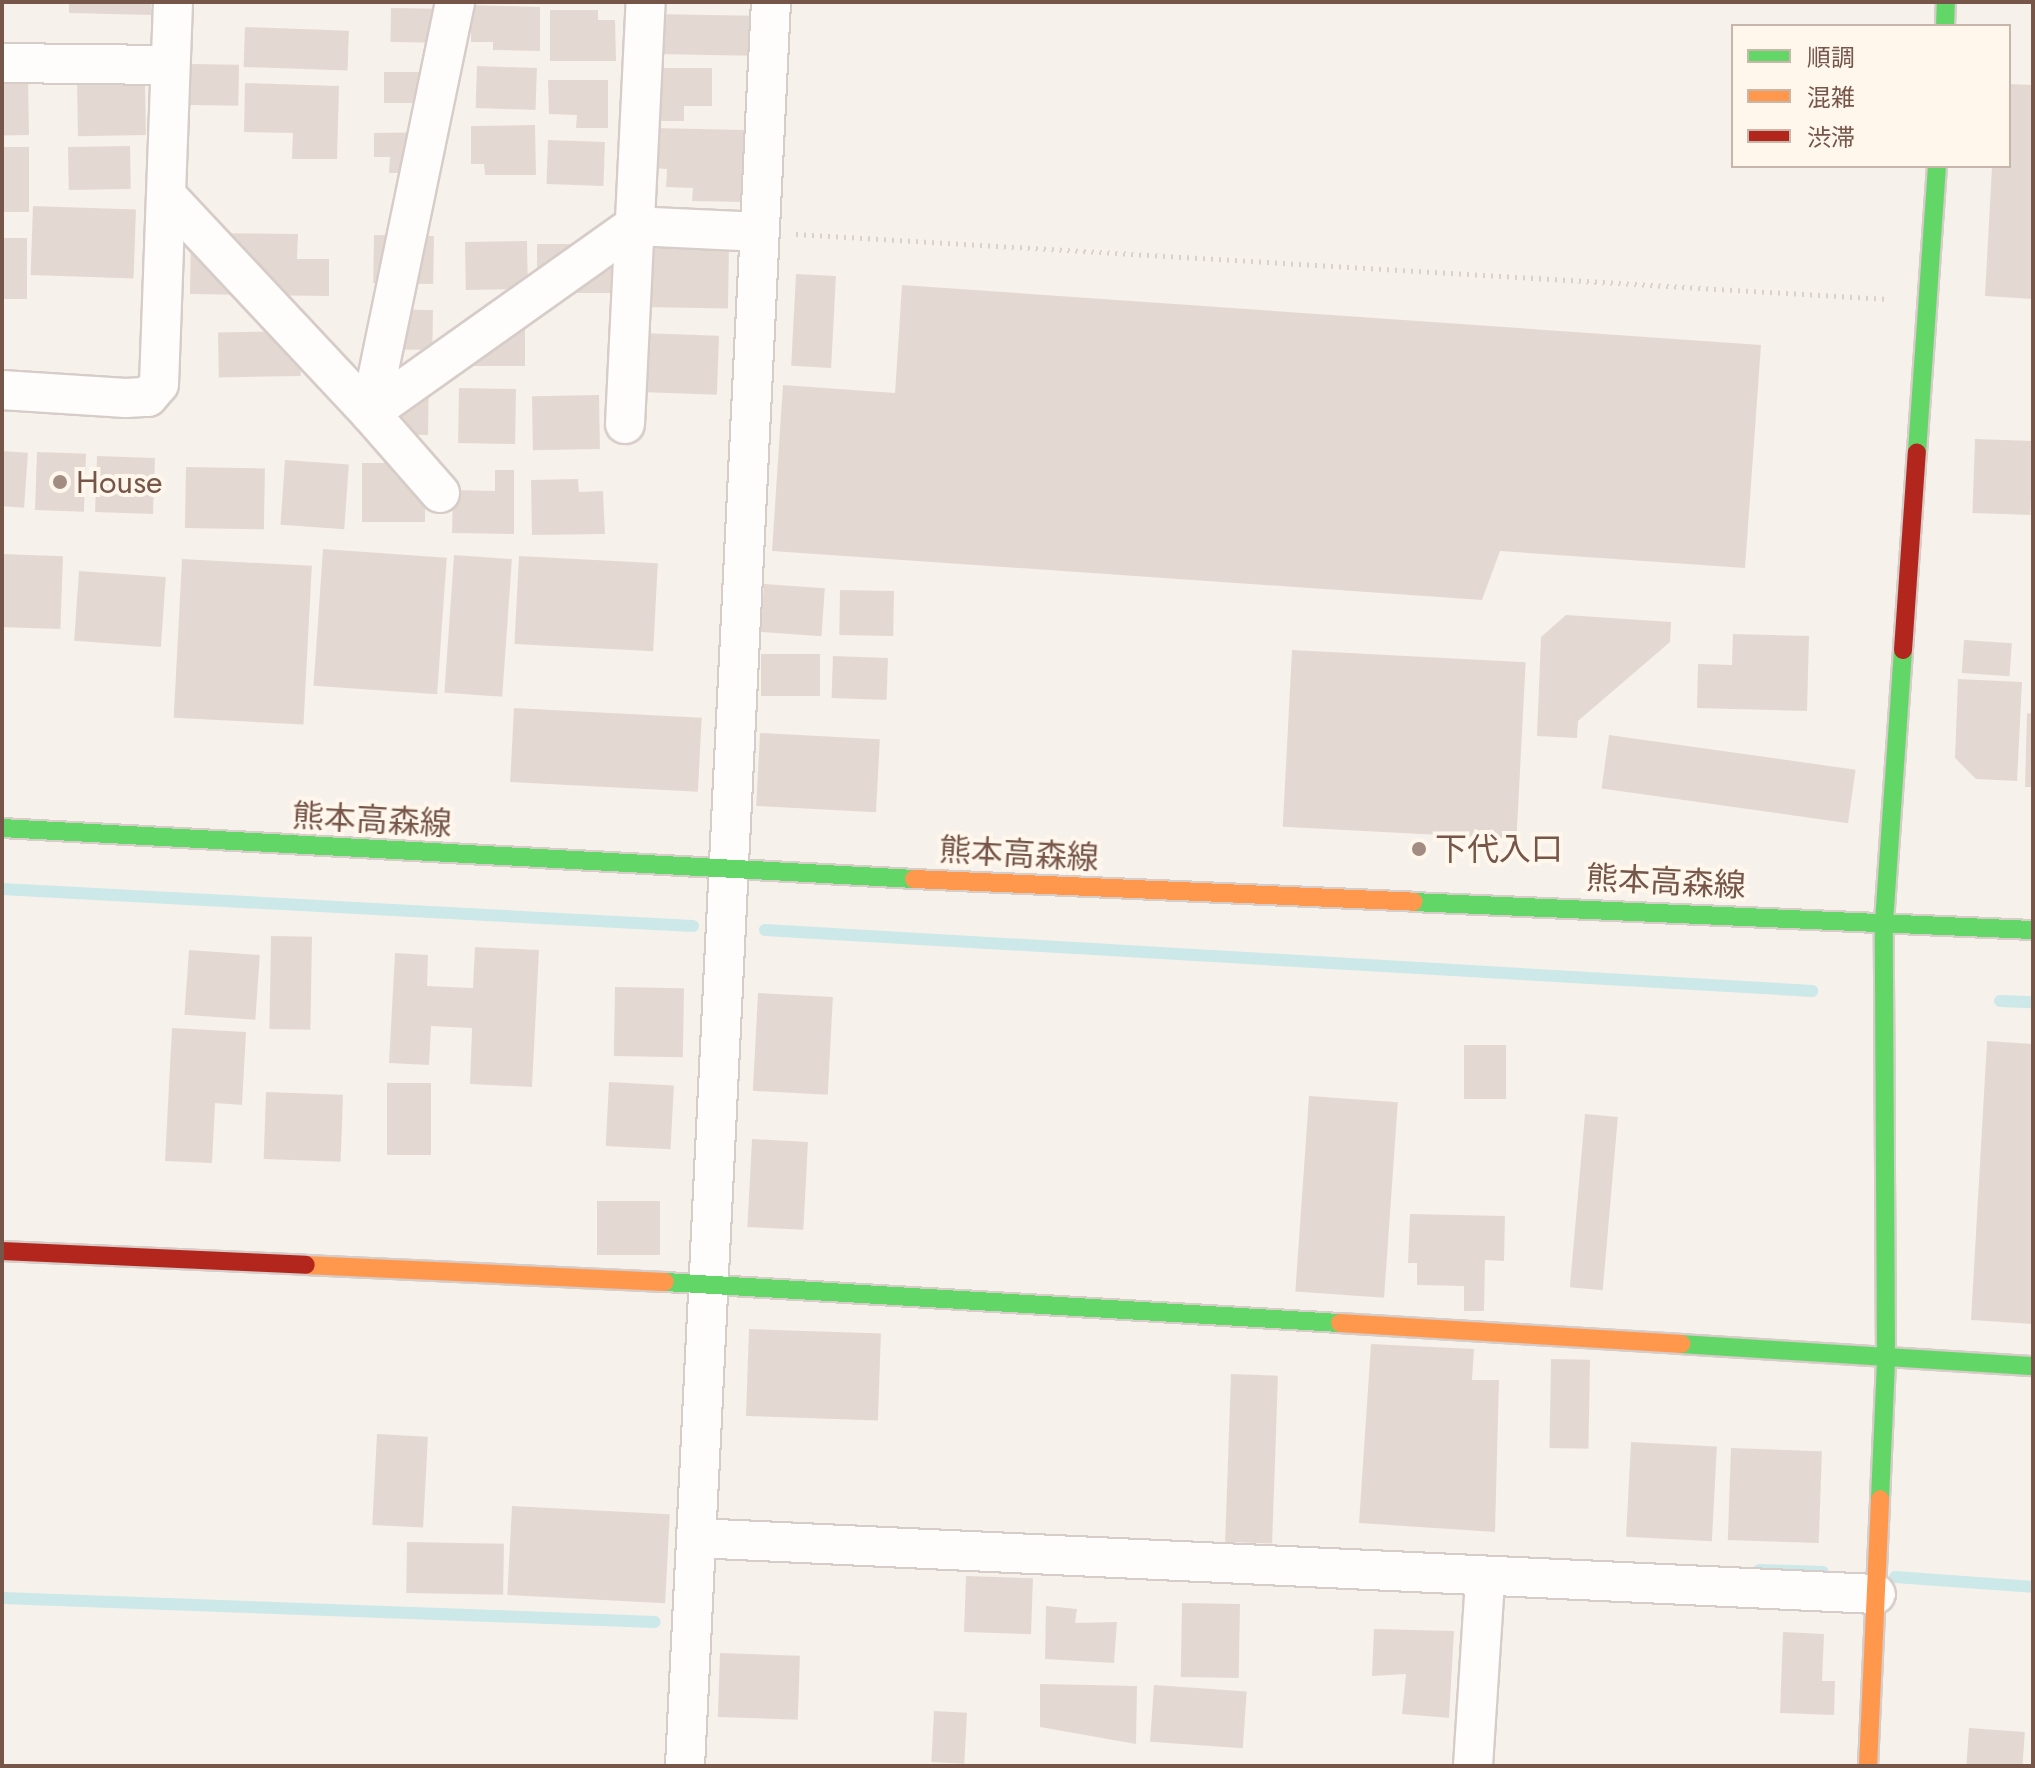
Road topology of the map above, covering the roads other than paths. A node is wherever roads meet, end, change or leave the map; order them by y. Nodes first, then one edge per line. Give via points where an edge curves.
1 (173, 2) edge
2 (455, 2) edge
3 (646, 2) edge
4 (771, 2) edge
5 (1946, 2) edge
6 (1945, 24) edge
7 (2, 63) edge
8 (169, 65) junction
9 (1937, 168) edge
10 (166, 195) junction
11 (633, 226) junction
12 (759, 232) junction
13 (2, 390) edge
14 (370, 413) junction
15 (625, 424) dead end
16 (440, 493) dead end
17 (2, 828) edge
18 (732, 871) junction
19 (1884, 922) junction
20 (2033, 930) edge
21 (2, 1251) edge
22 (709, 1284) junction
23 (1886, 1359) junction
24 (2033, 1366) edge
25 (696, 1538) junction
26 (1485, 1578) junction
27 (1876, 1594) junction
28 (685, 1766) edge
29 (1473, 1766) edge
30 (1868, 1766) edge

1 - 8 street
2 - 14 street
3 - 11 street
4 - 12 street
5 - 6 street
7 - 8 street
8 - 10 street
9 - 19 street
10 - 13 street via 159,384 148,397
10 - 14 street
11 - 12 street
11 - 14 street
11 - 15 street
12 - 18 street
14 - 16 street
17 - 18 street, 熊本高森線
18 - 19 street, 熊本高森線
18 - 22 street
19 - 20 street, 熊本高森線
19 - 23 street
21 - 22 street
22 - 23 street
22 - 25 street
23 - 24 street
23 - 27 street
25 - 26 street
25 - 28 street
26 - 27 street
26 - 29 street
27 - 30 street

